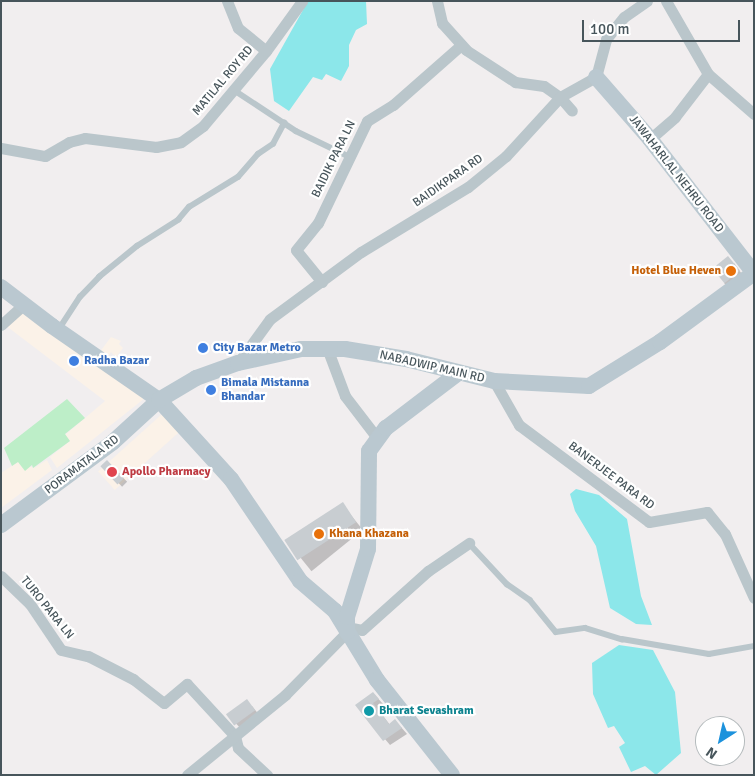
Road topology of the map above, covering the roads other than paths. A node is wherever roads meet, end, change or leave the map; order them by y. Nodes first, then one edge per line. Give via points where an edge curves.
1 (227, 1) edge
2 (302, 1) edge
3 (437, 1) edge
4 (647, 1) edge
5 (666, 1) edge
6 (461, 45) junction
7 (266, 51) junction
8 (708, 74) junction
9 (596, 77) junction
10 (234, 90) junction
11 (560, 97) junction
12 (572, 111) dead end
13 (754, 114) edge
14 (284, 123) junction
15 (650, 139) junction
16 (1, 148) edge
17 (350, 157) junction
18 (754, 273) edge
19 (322, 282) junction
20 (1, 287) edge
21 (23, 305) junction
22 (1, 325) edge
23 (58, 331) junction
24 (327, 348) junction
25 (238, 363) junction
26 (457, 374) junction
27 (494, 381) junction
28 (159, 400) junction
29 (378, 439) junction
30 (1, 525) edge
31 (469, 543) joint
32 (1, 576) edge
33 (754, 598) edge
34 (350, 630) junction
35 (754, 646) edge
36 (235, 739) junction
37 (187, 775) edge
38 (267, 775) edge
39 (452, 775) edge

1 - 7 street via 238,28
2 - 7 street, MATILAL ROY RD
3 - 6 street via 442,23
4 - 9 street via 624,17 606,40
5 - 8 street
6 - 11 street via 500,75 515,82 544,86
6 - 17 street, BAIDIK PARA LN via 392,105 367,121
7 - 10 street, MATILAL ROY RD
8 - 13 street
8 - 15 street via 676,117
9 - 11 street, BAIDIKPARA RD
9 - 15 main road, JAWAHARLAL NEHRU ROAD
10 - 14 lane
10 - 16 street, MATILAL ROY RD via 203,126 181,142 156,147 85,138 69,142 45,156
11 - 12 street
11 - 19 street, BAIDIKPARA RD via 506,156 468,188 361,252
14 - 17 lane
14 - 23 lane via 273,144 258,154 238,177 189,207 178,220 137,246 99,277 80,297
15 - 18 main road, JAWAHARLAL NEHRU ROAD
17 - 19 street, BAIDIK PARA LN via 318,223 296,250
18 - 27 main road, NABADWIP MAIN RD via 660,342 589,386
19 - 25 street, BAIDIKPARA RD via 270,319
20 - 21 main road
21 - 22 street
21 - 23 main road
23 - 28 main road
24 - 25 main road, NABADWIP MAIN RD via 301,349
24 - 26 main road, NABADWIP MAIN RD via 406,359
24 - 29 street via 345,396
25 - 28 main road, NABADWIP MAIN RD via 196,378
26 - 27 main road, NABADWIP MAIN RD
26 - 29 main road via 386,428
27 - 33 street, BANERJEE PARA RD via 519,425 648,522 707,512 725,534
28 - 30 main road, PORAMATALA RD via 113,442
28 - 34 main road via 231,479 300,581 335,611
29 - 34 main road via 369,451 368,549 347,617
31 - 34 street via 428,571 362,630
31 - 35 lane via 507,584 530,600 556,632 585,628 622,639 709,654
32 - 36 street, TURO PARA LN via 30,604 61,650 88,656 133,679 164,703 188,684
34 - 36 street
34 - 39 main road via 377,680
36 - 37 street
36 - 38 street via 238,748

